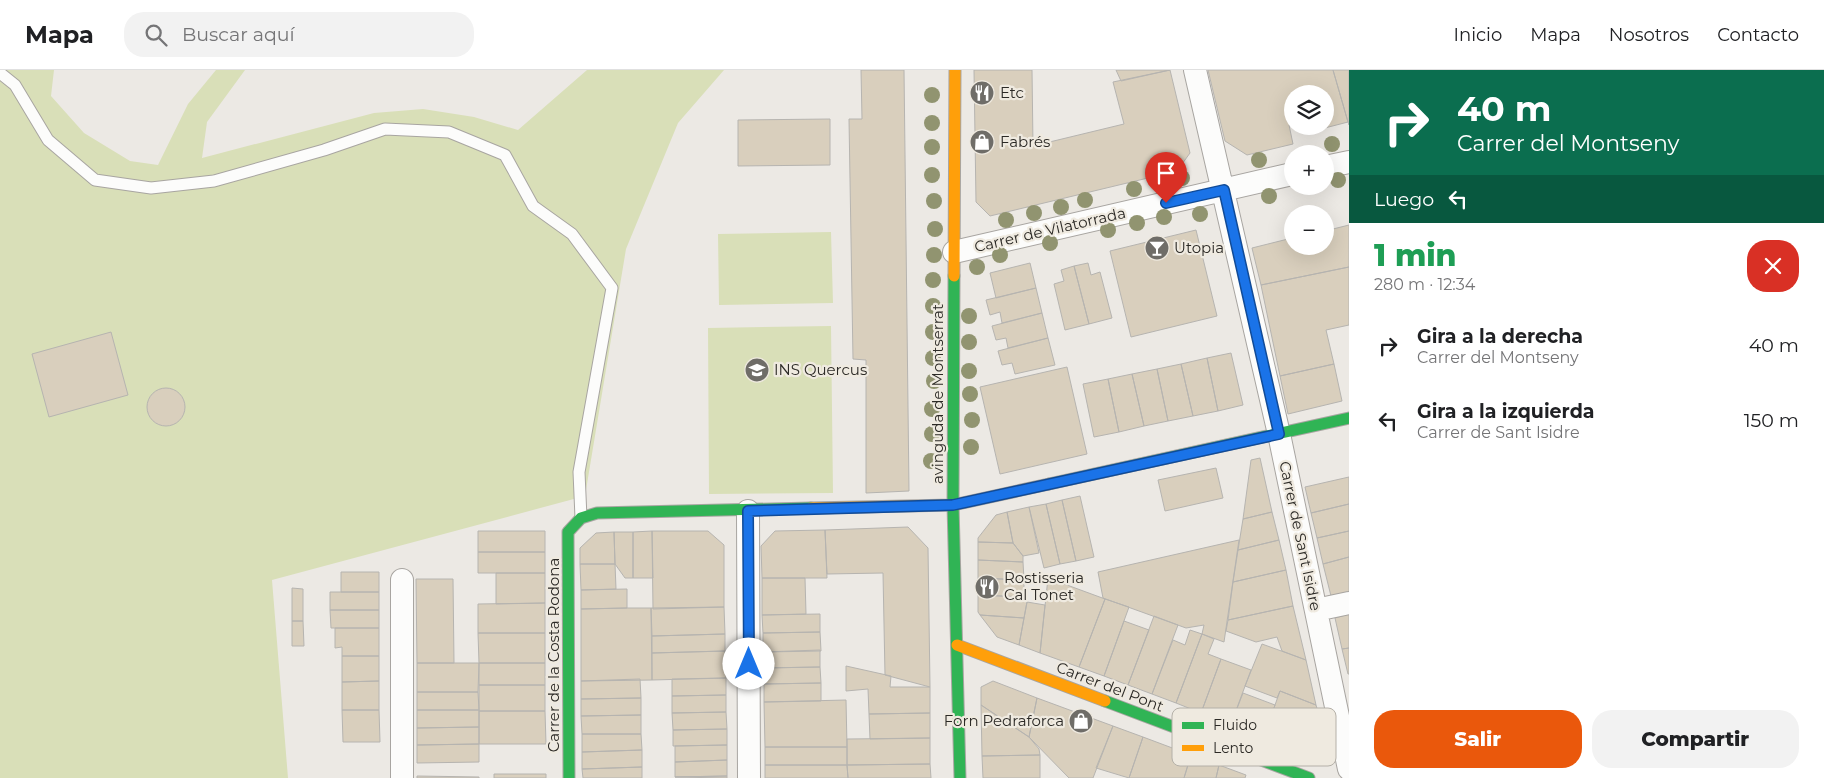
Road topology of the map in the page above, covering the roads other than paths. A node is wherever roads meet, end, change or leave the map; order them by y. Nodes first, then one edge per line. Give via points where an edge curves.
1 (955, 70) edge
2 (1195, 70) edge
3 (0, 73) edge
4 (1349, 162) edge
5 (1334, 165) edge
6 (1284, 176) edge
7 (1224, 190) junction
8 (954, 252) junction
9 (1349, 418) edge
10 (1279, 434) junction
11 (953, 505) junction
12 (748, 511) junction
13 (581, 518) junction
14 (402, 580) dead end
15 (1349, 603) edge
16 (1316, 610) junction
17 (957, 645) junction
18 (1172, 726) edge
19 (1277, 766) edge
20 (1349, 768) edge
21 (402, 778) edge
22 (569, 778) edge
23 (749, 778) edge
24 (960, 778) edge
25 (1309, 778) edge

1 - 8 street, avinguda de Montserrat
2 - 7 street, Carrer de Sant Isidre
3 - 13 lane via 15,85 48,140 95,180 151,188 214,181 385,129 450,132 505,156 533,206 572,234 612,288 579,472
4 - 5 street
6 - 7 street, Carrer de Vilatorrada
7 - 8 street, Carrer de Vilatorrada
7 - 10 street, Carrer de Sant Isidre
8 - 11 street, avinguda de Montserrat
9 - 10 street
10 - 11 street
10 - 16 street, Carrer de Sant Isidre
11 - 12 street
11 - 17 street, avinguda de Montserrat
12 - 13 street via 597,513
12 - 23 street
13 - 22 street, Carrer de la Costa Rodona via 568,532
14 - 21 street
15 - 16 street
16 - 20 street, Carrer de Sant Isidre
17 - 18 street, Carrer del Pont
17 - 24 street, avinguda de Montserrat
19 - 25 street, Carrer del Pont

